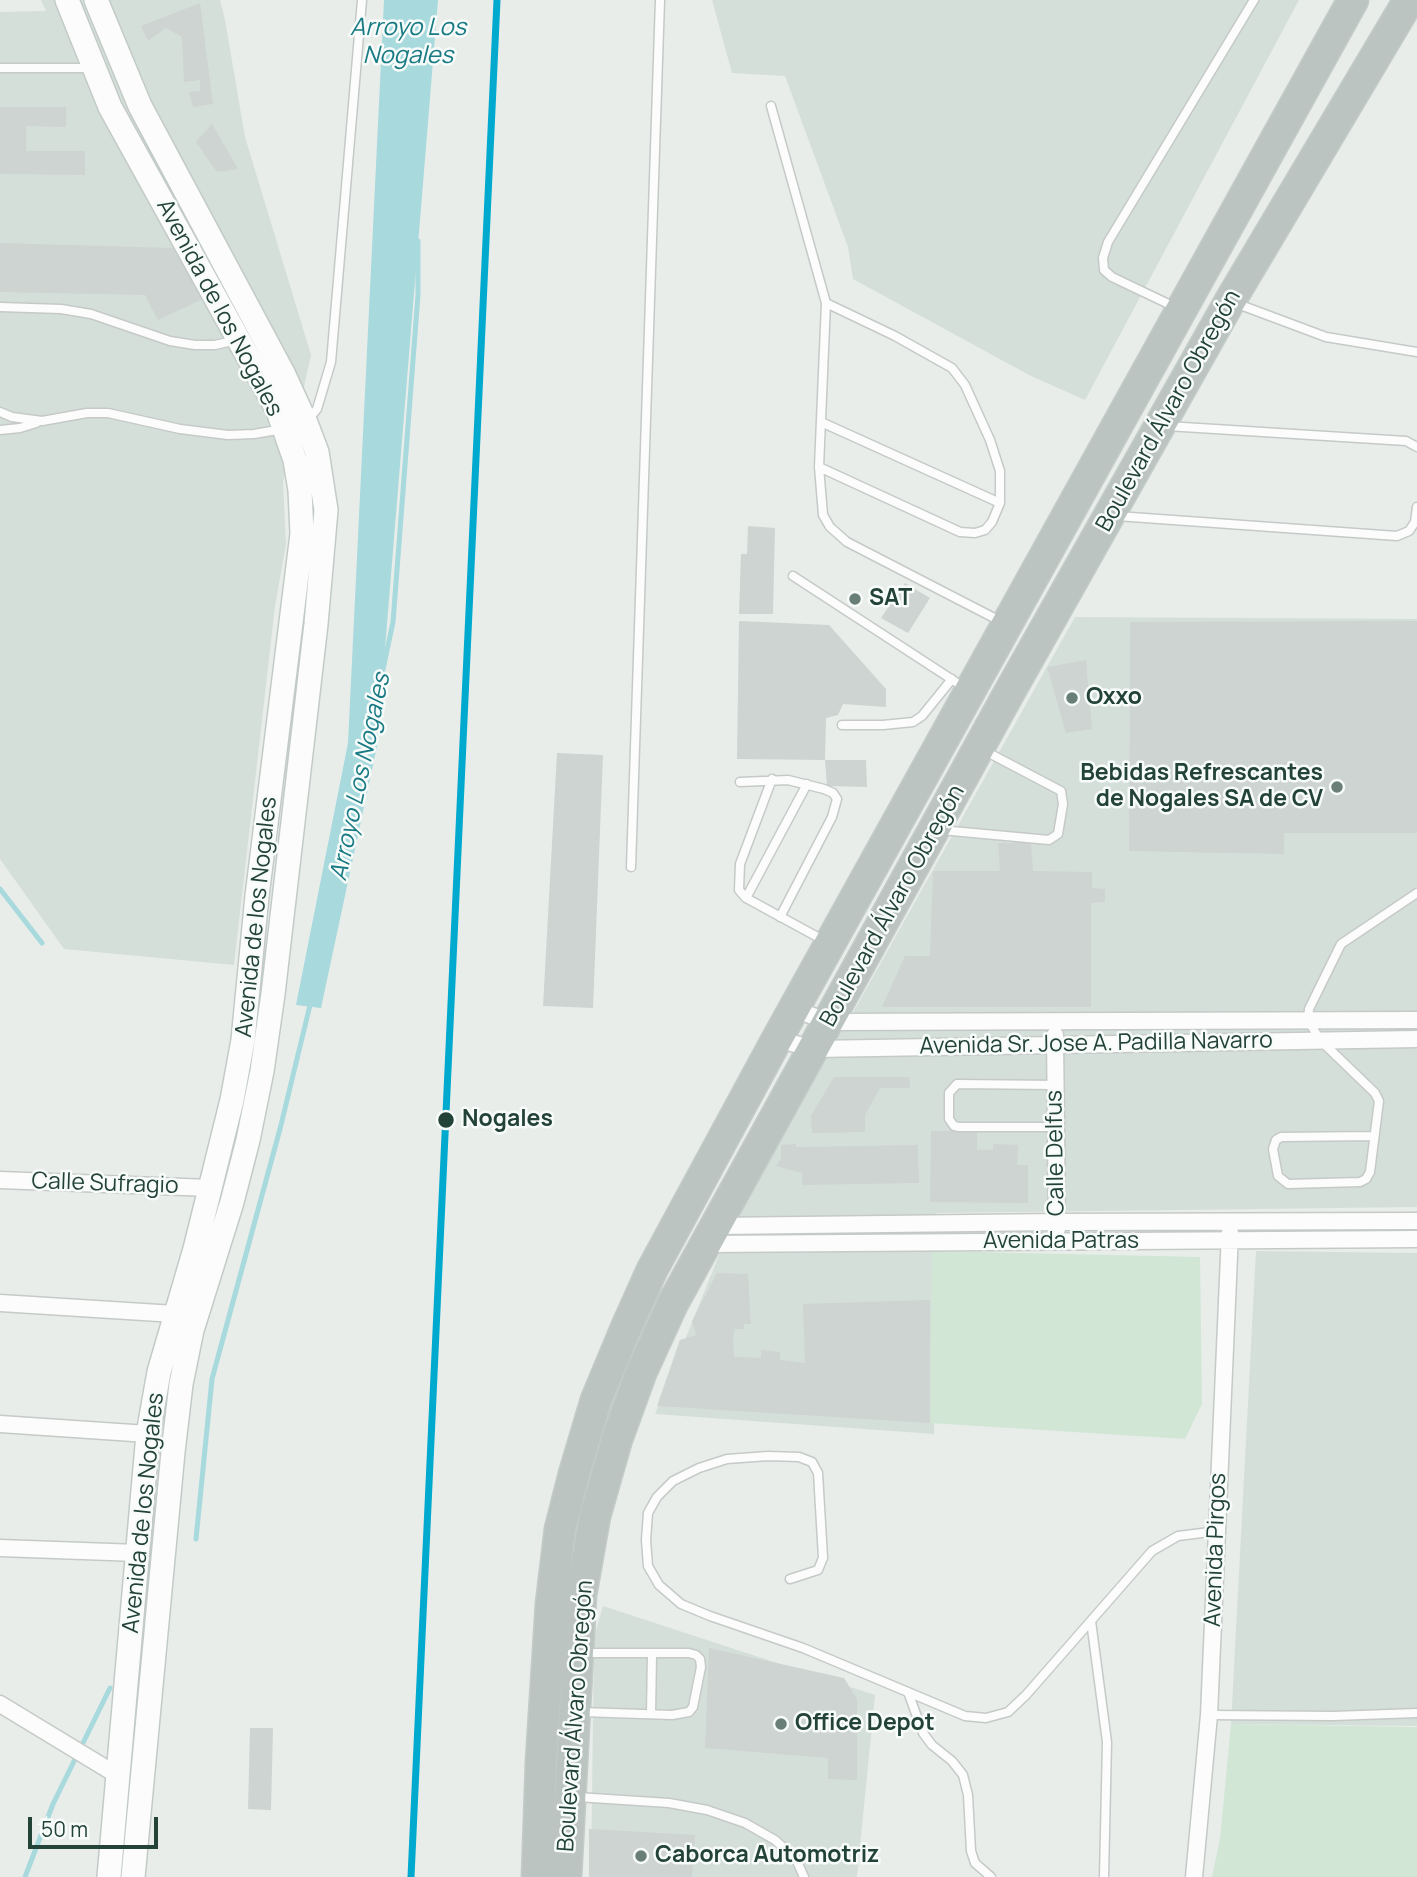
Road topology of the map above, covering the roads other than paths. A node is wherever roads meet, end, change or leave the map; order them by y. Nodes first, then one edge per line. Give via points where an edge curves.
1 (67, 0) edge
2 (96, 0) edge
3 (362, 0) edge
4 (660, 0) edge
5 (1254, 0) edge
6 (1353, 0) edge
7 (1409, 0) edge
8 (1417, 6) edge
9 (1394, 28) junction
10 (0, 68) edge
11 (93, 68) junction
12 (771, 106) dead end
13 (1230, 301) junction
14 (826, 303) junction
15 (0, 307) edge
16 (1183, 310) junction
17 (240, 340) junction
18 (1417, 352) edge
19 (0, 412) edge
20 (42, 421) junction
21 (821, 422) junction
22 (295, 426) junction
23 (1160, 426) junction
24 (0, 430) edge
25 (1417, 447) edge
26 (819, 467) junction
27 (1000, 503) junction
28 (1417, 507) edge
29 (1111, 515) junction
30 (793, 576) dead end
31 (1003, 634) junction
32 (961, 686) junction
33 (842, 725) dead end
34 (981, 748) junction
35 (772, 779) junction
36 (740, 782) dead end
37 (807, 784) junction
38 (907, 805) junction
39 (935, 829) junction
40 (631, 867) dead end
41 (1417, 892) edge
42 (746, 898) junction
43 (780, 917) junction
44 (830, 944) junction
45 (793, 1010) junction
46 (1308, 1020) junction
47 (1417, 1020) edge
48 (1055, 1021) junction
49 (829, 1022) junction
50 (777, 1039) junction
51 (1417, 1039) edge
52 (1320, 1040) junction
53 (1055, 1045) junction
54 (814, 1049) junction
55 (1055, 1085) junction
56 (1056, 1127) junction
57 (1374, 1136) junction
58 (0, 1180) edge
59 (210, 1188) junction
60 (1057, 1222) junction
61 (1230, 1222) junction
62 (1417, 1222) edge
63 (710, 1235) junction
64 (1417, 1240) edge
65 (1230, 1241) junction
66 (1057, 1242) junction
67 (0, 1303) edge
68 (175, 1314) junction
69 (0, 1424) edge
70 (148, 1434) junction
71 (1218, 1531) junction
72 (0, 1548) edge
73 (138, 1553) junction
74 (790, 1579) dead end
75 (1091, 1621) junction
76 (577, 1653) junction
77 (652, 1654) junction
78 (908, 1692) junction
79 (0, 1704) edge
80 (575, 1712) junction
81 (1417, 1713) edge
82 (651, 1714) junction
83 (1209, 1715) junction
84 (117, 1775) junction
85 (570, 1796) junction
86 (110, 1877) edge
87 (133, 1877) edge
88 (537, 1877) edge
89 (566, 1877) edge
90 (804, 1877) edge
91 (991, 1877) edge
92 (1104, 1877) edge
93 (1194, 1877) edge

1 - 11 main road, Avenida de los Nogales
2 - 22 main road, Avenida de los Nogales via 140,106 260,330
3 - 22 lane via 331,362 317,409
4 - 40 lane
5 - 16 lane via 1103,258 1104,270 1112,277
6 - 16 highway, Boulevard Álvaro Obregón
7 - 9 highway, Boulevard Álvaro Obregón
8 - 9 highway
9 - 13 highway, Boulevard Álvaro Obregón
10 - 11 lane
11 - 17 main road, Avenida de los Nogales
12 - 14 lane
13 - 18 lane via 1326,337
13 - 23 highway, Boulevard Álvaro Obregón
14 - 21 lane
14 - 27 lane via 952,369 965,385 990,440 1000,471
15 - 17 lane via 91,314 195,345
16 - 31 highway, Boulevard Álvaro Obregón
17 - 22 main road, Avenida de los Nogales via 272,401
19 - 20 lane
20 - 22 lane via 108,413 228,435
20 - 24 lane
21 - 26 lane
21 - 27 lane
22 - 59 main road, Avenida de los Nogales via 302,534 243,1040
22 - 87 main road, Avenida de los Nogales via 317,452 326,510 324,541 273,994 248,1140 192,1330 181,1384
23 - 25 lane via 1406,441
23 - 29 highway, Boulevard Álvaro Obregón
26 - 27 lane via 960,533 985,530
26 - 31 lane via 823,515 830,527 847,542
28 - 29 lane via 1409,531 1397,536
29 - 34 highway, Boulevard Álvaro Obregón
30 - 32 lane
31 - 32 highway, Boulevard Álvaro Obregón
31 - 34 highway via 982,695
32 - 33 lane via 913,722
32 - 38 highway, Boulevard Álvaro Obregón
34 - 38 highway via 932,778
34 - 39 highway, Boulevard Álvaro Obregón
34 - 39 lane via 1061,790 1058,834 1049,840
35 - 36 lane
35 - 37 lane
35 - 42 lane via 740,864 739,890
37 - 42 lane
37 - 43 lane via 833,793 836,806
38 - 44 highway, Boulevard Álvaro Obregón
39 - 49 highway, Boulevard Álvaro Obregón
41 - 46 lane via 1341,944
42 - 43 lane
43 - 44 lane
44 - 45 highway, Boulevard Álvaro Obregón
45 - 49 street, Avenida Sr. Jose A. Padilla Navarro
45 - 50 highway, Boulevard Álvaro Obregón
46 - 47 street, Avenida Sr. Jose A. Padilla Navarro
46 - 48 street, Avenida Sr. Jose A. Padilla Navarro
46 - 52 lane
48 - 49 street, Avenida Sr. Jose A. Padilla Navarro
48 - 53 street, Calle Delfus
49 - 54 highway, Boulevard Álvaro Obregón
50 - 54 street, Avenida Sr. Jose A. Padilla Navarro
50 - 88 highway, Boulevard Álvaro Obregón via 652,1270 596,1400 574,1474 560,1529 551,1604
51 - 52 street, Avenida Sr. Jose A. Padilla Navarro
52 - 53 street, Avenida Sr. Jose A. Padilla Navarro
52 - 57 lane via 1375,1093 1379,1109
53 - 54 street, Avenida Sr. Jose A. Padilla Navarro
53 - 55 street, Calle Delfus
54 - 63 highway, Boulevard Álvaro Obregón
55 - 56 street, Calle Delfus
55 - 56 lane via 957,1084 949,1093 949,1119 959,1127
56 - 60 street, Calle Delfus
57 - 57 lane via 1281,1137 1273,1149 1278,1176 1288,1184 1360,1182 1370,1172
58 - 59 street, Calle Sufragio
59 - 68 main road, Avenida de los Nogales
60 - 61 street, Avenida Patras
60 - 63 street, Avenida Patras
60 - 66 street, Calle Delfus
61 - 62 street, Avenida Patras
61 - 65 street, Avenida Pirgos
63 - 66 street, Avenida Patras
63 - 76 highway, Boulevard Álvaro Obregón via 641,1373 617,1439 595,1516 581,1595
64 - 65 street, Avenida Patras
65 - 66 street, Avenida Patras
65 - 71 street, Avenida Pirgos
67 - 68 street
68 - 70 main road, Avenida de los Nogales
69 - 70 street
70 - 73 main road, Avenida de los Nogales
71 - 75 lane via 1178,1536 1152,1551
71 - 83 street, Avenida Pirgos
72 - 73 street
73 - 84 main road, Avenida de los Nogales
74 - 78 lane via 818,1570 823,1558 818,1473 812,1462 799,1457 727,1459 673,1481 657,1497 649,1513 648,1566 659,1585 681,1604
75 - 78 lane via 1008,1712 986,1718 965,1716
75 - 92 lane via 1107,1742
76 - 77 lane
76 - 80 highway, Boulevard Álvaro Obregón
77 - 82 lane
77 - 82 lane via 696,1654 701,1667 689,1712
78 - 91 lane via 923,1732 962,1775 968,1795 971,1851 975,1863
79 - 84 street
80 - 82 lane
80 - 85 highway, Boulevard Álvaro Obregón
81 - 83 lane
83 - 93 street, Avenida Pirgos
84 - 86 main road, Avenida de los Nogales
85 - 89 highway, Boulevard Álvaro Obregón
85 - 90 lane via 669,1803 745,1823 796,1859

